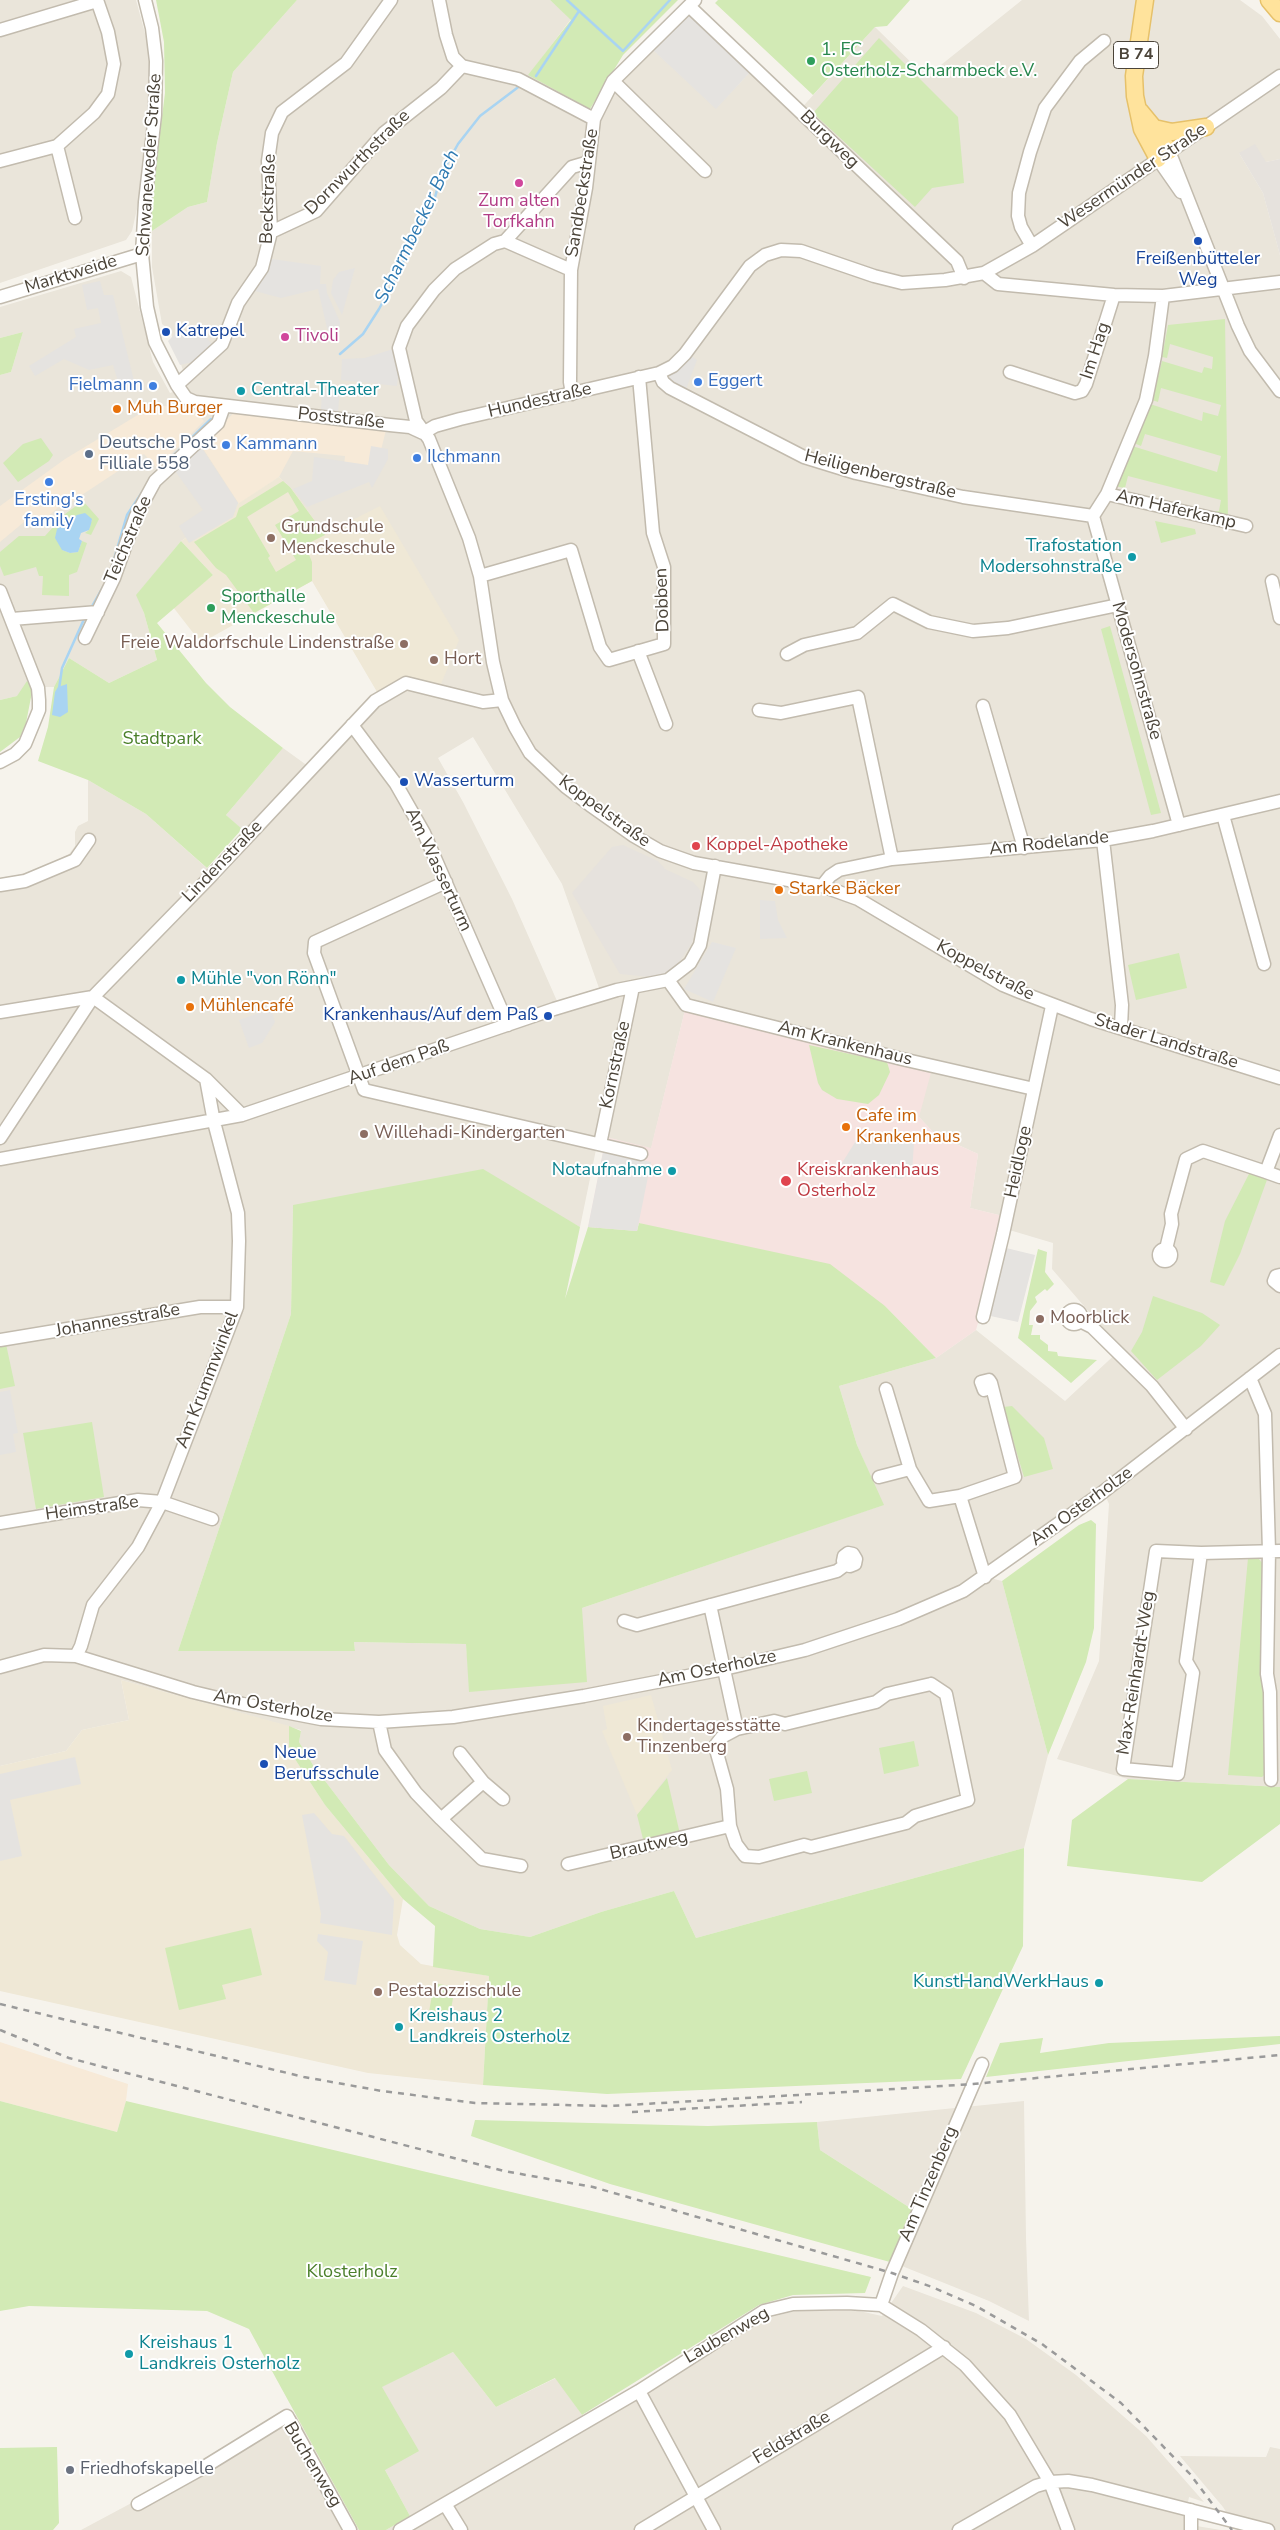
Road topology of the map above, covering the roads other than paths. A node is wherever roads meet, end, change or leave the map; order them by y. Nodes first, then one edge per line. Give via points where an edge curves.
1 (97, 0) edge
2 (145, 0) edge
3 (391, 0) edge
4 (439, 0) edge
5 (1145, 0) edge
6 (1269, 0) edge
7 (692, 3) edge
8 (1280, 13) edge
9 (0, 30) edge
10 (1104, 41) dead end
11 (462, 66) junction
12 (1280, 76) edge
13 (613, 81) junction
14 (1138, 109) junction
15 (594, 119) junction
16 (1206, 127) junction
17 (1154, 128) junction
18 (57, 146) junction
19 (1164, 155) junction
20 (0, 160) edge
21 (589, 162) junction
22 (705, 171) dead end
23 (75, 218) dead end
24 (272, 232) junction
25 (505, 241) junction
26 (1032, 246) junction
27 (142, 254) junction
28 (571, 270) junction
29 (984, 274) junction
30 (964, 278) junction
31 (1280, 282) edge
32 (1222, 288) junction
33 (1114, 295) junction
34 (1163, 296) junction
35 (0, 297) edge
36 (1010, 372) dead end
37 (659, 373) junction
38 (639, 378) junction
39 (177, 385) junction
40 (1280, 391) edge
41 (572, 394) junction
42 (224, 406) junction
43 (423, 433) junction
44 (1107, 494) junction
45 (1093, 516) junction
46 (1246, 526) dead end
47 (480, 576) junction
48 (1272, 581) dead end
49 (0, 591) edge
50 (1118, 605) junction
51 (91, 612) junction
52 (1280, 618) edge
53 (12, 619) junction
54 (85, 638) dead end
55 (638, 651) junction
56 (787, 654) dead end
57 (502, 700) junction
58 (984, 706) dead end
59 (759, 710) dead end
60 (666, 724) dead end
61 (352, 725) junction
62 (0, 762) edge
63 (1280, 801) edge
64 (1222, 814) junction
65 (1180, 825) junction
66 (89, 840) dead end
67 (1103, 840) junction
68 (1024, 848) junction
69 (892, 859) junction
70 (715, 866) junction
71 (446, 882) junction
72 (0, 886) edge
73 (822, 886) junction
74 (1264, 964) dead end
75 (668, 980) junction
76 (633, 987) junction
77 (93, 997) junction
78 (1052, 1006) junction
79 (0, 1012) edge
80 (508, 1025) junction
81 (1121, 1027) junction
82 (358, 1077) junction
83 (1280, 1078) edge
84 (206, 1079) junction
85 (1034, 1089) junction
86 (242, 1115) junction
87 (214, 1122) junction
88 (1280, 1135) edge
89 (0, 1138) edge
90 (600, 1144) junction
91 (641, 1154) dead end
92 (0, 1159) edge
93 (1266, 1172) junction
94 (1280, 1177) edge
95 (1166, 1249) dead end
96 (1280, 1275) edge
97 (1280, 1286) edge
98 (237, 1307) junction
99 (983, 1317) dead end
100 (1080, 1321) dead end
101 (0, 1340) edge
102 (1280, 1355) edge
103 (1250, 1378) junction
104 (991, 1387) dead end
105 (886, 1390) dead end
106 (1186, 1428) junction
107 (910, 1468) junction
108 (879, 1477) dead end
109 (960, 1496) junction
110 (162, 1502) junction
111 (212, 1518) dead end
112 (0, 1523) edge
113 (1274, 1551) edge
114 (1201, 1553) junction
115 (845, 1565) dead end
116 (985, 1577) junction
117 (710, 1605) junction
118 (624, 1621) dead end
119 (76, 1656) junction
120 (0, 1667) edge
121 (724, 1669) junction
122 (379, 1722) junction
123 (738, 1729) junction
124 (1275, 1729) edge
125 (460, 1753) dead end
126 (1271, 1780) dead end
127 (483, 1782) junction
128 (503, 1799) dead end
129 (441, 1819) junction
130 (730, 1826) junction
131 (568, 1864) dead end
132 (521, 1866) dead end
133 (982, 2064) dead end
134 (881, 2305) junction
135 (944, 2347) junction
136 (639, 2390) junction
137 (1050, 2482) junction
138 (695, 2496) junction
139 (138, 2504) dead end
140 (445, 2504) junction
141 (1191, 2510) junction
142 (350, 2530) edge
143 (400, 2530) edge
144 (461, 2530) edge
145 (641, 2530) edge
146 (714, 2530) edge
147 (959, 2530) edge
148 (1068, 2530) edge
149 (1191, 2530) edge
150 (1268, 2530) edge

1 - 9 street
1 - 18 street via 114,64 108,94 94,113
2 - 27 street, Schwaneweder Straße via 156,61 155,115
3 - 24 street, Beckstraße via 346,63 282,112 272,133 268,161
4 - 11 street via 453,57
5 - 14 main road, B 74 via 1134,76
6 - 8 main road
7 - 13 street, Sandbeckstraße
7 - 30 street, Burgweg via 956,261
10 - 26 street via 1080,61 1045,108 1019,193 1018,216
11 - 15 street via 518,79
11 - 24 street, Dornwurthstraße via 384,133 316,210
12 - 16 street, Wesermünder Straße
13 - 15 street, Sandbeckstraße
13 - 22 street
14 - 17 main road
14 - 19 main road via 1142,129
15 - 21 street, Sandbeckstraße
16 - 17 main road via 1172,132
16 - 19 street, Wesermünder Straße
17 - 19 main road
18 - 20 street
18 - 23 street
19 - 26 street, Wesermünder Straße
19 - 32 street via 1201,229
21 - 25 street via 572,167
21 - 28 street, Sandbeckstraße
24 - 39 street, Beckstraße via 262,268 238,303 222,344
25 - 28 street
25 - 43 street, Koppelstraße via 488,247 455,269 434,290 407,326 399,348 416,421
26 - 29 street, Wesermünder Straße
27 - 35 street, Marktweide
27 - 39 street, Schwaneweder Straße via 147,308 156,342
28 - 41 street, Sandbeckstraße
29 - 30 street, Wesermünder Straße
29 - 33 street via 998,284
30 - 37 street, Hundestraße via 902,283 801,251 781,250 764,255 750,266 685,354 673,366
31 - 32 street
32 - 34 street
32 - 40 street via 1250,351
33 - 34 street
33 - 36 street, Im Hag via 1082,391 1075,393
34 - 44 street via 1146,400
37 - 38 street, Hundestraße
37 - 45 street, Heiligenbergstraße via 670,388 805,458 963,497
38 - 41 street, Hundestraße
38 - 55 street, Dobben via 653,533 664,568 664,644
39 - 42 street, Poststraße via 186,398
41 - 43 street, Hundestraße via 460,419
42 - 43 street, Poststraße via 403,426
42 - 51 street, Teichstraße via 218,423 155,481 136,516 114,578
43 - 47 street, Koppelstraße via 429,439 469,538
44 - 45 street
44 - 46 street, Am Haferkamp
45 - 50 street, Modersohnstraße
47 - 55 street, Dobben via 571,550 600,647 609,660
47 - 57 street, Koppelstraße
48 - 52 street
49 - 53 street
50 - 56 street via 1008,628 973,630 930,622 893,604 857,633 804,645
50 - 65 street, Modersohnstraße
51 - 53 street
51 - 54 street, Teichstraße
53 - 62 street via 38,688 39,700 35,722 25,744
55 - 60 street
57 - 61 street, Lindenstraße via 483,702 406,683 375,701
57 - 70 street, Koppelstraße via 530,753 566,787 660,851
58 - 68 street
59 - 69 street via 781,713 858,697
61 - 71 street, Am Wasserturm via 396,784 424,833
61 - 77 street, Lindenstraße
63 - 64 street, Am Rodelande
64 - 65 street, Am Rodelande
64 - 74 street
65 - 67 street, Am Rodelande
66 - 72 street via 75,860 24,881
67 - 68 street, Am Rodelande
67 - 81 street via 1122,1005
68 - 69 street, Am Rodelande
69 - 73 street, Am Rodelande via 839,870
70 - 73 street, Koppelstraße
70 - 75 street, Auf dem Paß via 700,945 690,963
71 - 80 street, Am Wasserturm
71 - 82 street via 315,942 314,953
73 - 78 street, Koppelstraße via 858,899 1002,985
75 - 76 street, Auf dem Paß
75 - 85 street, Am Krankenhaus via 686,1005
76 - 80 street, Auf dem Paß
76 - 90 street, Kornstraße
77 - 79 street
77 - 84 street
77 - 89 street, Lindenstraße
78 - 81 street, Stader Landstraße
78 - 85 street, Heidloge
80 - 82 street, Auf dem Paß
81 - 83 street, Stader Landstraße
82 - 86 street, Auf dem Paß
82 - 90 street via 364,1090
84 - 86 street
84 - 87 street, Am Krummwinkel
85 - 99 street, Heidloge
86 - 87 street, Auf dem Paß
87 - 92 street, Auf dem Paß
87 - 98 street, Am Krummwinkel via 238,1212
88 - 93 street
90 - 91 street
93 - 94 street
93 - 95 street via 1203,1151 1186,1159 1171,1214
96 - 97 street via 1274,1281
98 - 101 street, Johannesstraße via 200,1307
98 - 110 street, Am Krummwinkel
100 - 106 street via 1092,1327 1152,1386
102 - 103 street, Am Osterholze
103 - 106 street, Am Osterholze
103 - 113 street via 1265,1414
104 - 109 street via 1015,1477
105 - 107 street
106 - 116 street, Am Osterholze
107 - 108 street
107 - 109 street via 929,1500
109 - 116 street
110 - 111 street, Heimstraße
110 - 112 street, Heimstraße via 138,1500
110 - 119 street, Am Krummwinkel via 138,1547 93,1605
113 - 114 street, Max-Reinhardt-Weg
113 - 124 street via 1267,1645
114 - 114 street, Max-Reinhardt-Weg via 1186,1661 1193,1673 1178,1774 1122,1769 1156,1551
115 - 117 street via 837,1570
116 - 121 street, Am Osterholze via 963,1591 898,1619 805,1650
117 - 118 street via 637,1625
117 - 121 street
119 - 120 street, Am Osterholze via 44,1656
119 - 122 street, Am Osterholze via 243,1704 321,1719
121 - 122 street, Am Osterholze via 452,1717
121 - 123 street
122 - 129 street via 385,1750 416,1793
123 - 130 street via 722,1737 715,1746 727,1789
123 - 130 street via 774,1721 786,1724 876,1702 886,1694 931,1684 946,1694 968,1800 915,1816 906,1824 759,1857 745,1856 736,1844
124 - 126 street
125 - 127 street
127 - 128 street
127 - 129 street
129 - 132 street via 482,1860
130 - 131 street, Brautweg
133 - 134 street, Am Tinzenberg
134 - 135 street
134 - 136 street, Laubenweg via 793,2304 764,2312
135 - 137 street via 1010,2415
135 - 138 street, Feldstraße
136 - 138 street
136 - 140 street, Laubenweg
137 - 141 street via 1092,2485
137 - 147 street via 1021,2493
137 - 148 street
138 - 145 street, Feldstraße
138 - 146 street
139 - 142 street, Buchenweg via 201,2470 287,2416
140 - 143 street, Laubenweg
140 - 144 street
141 - 149 street
141 - 150 street

